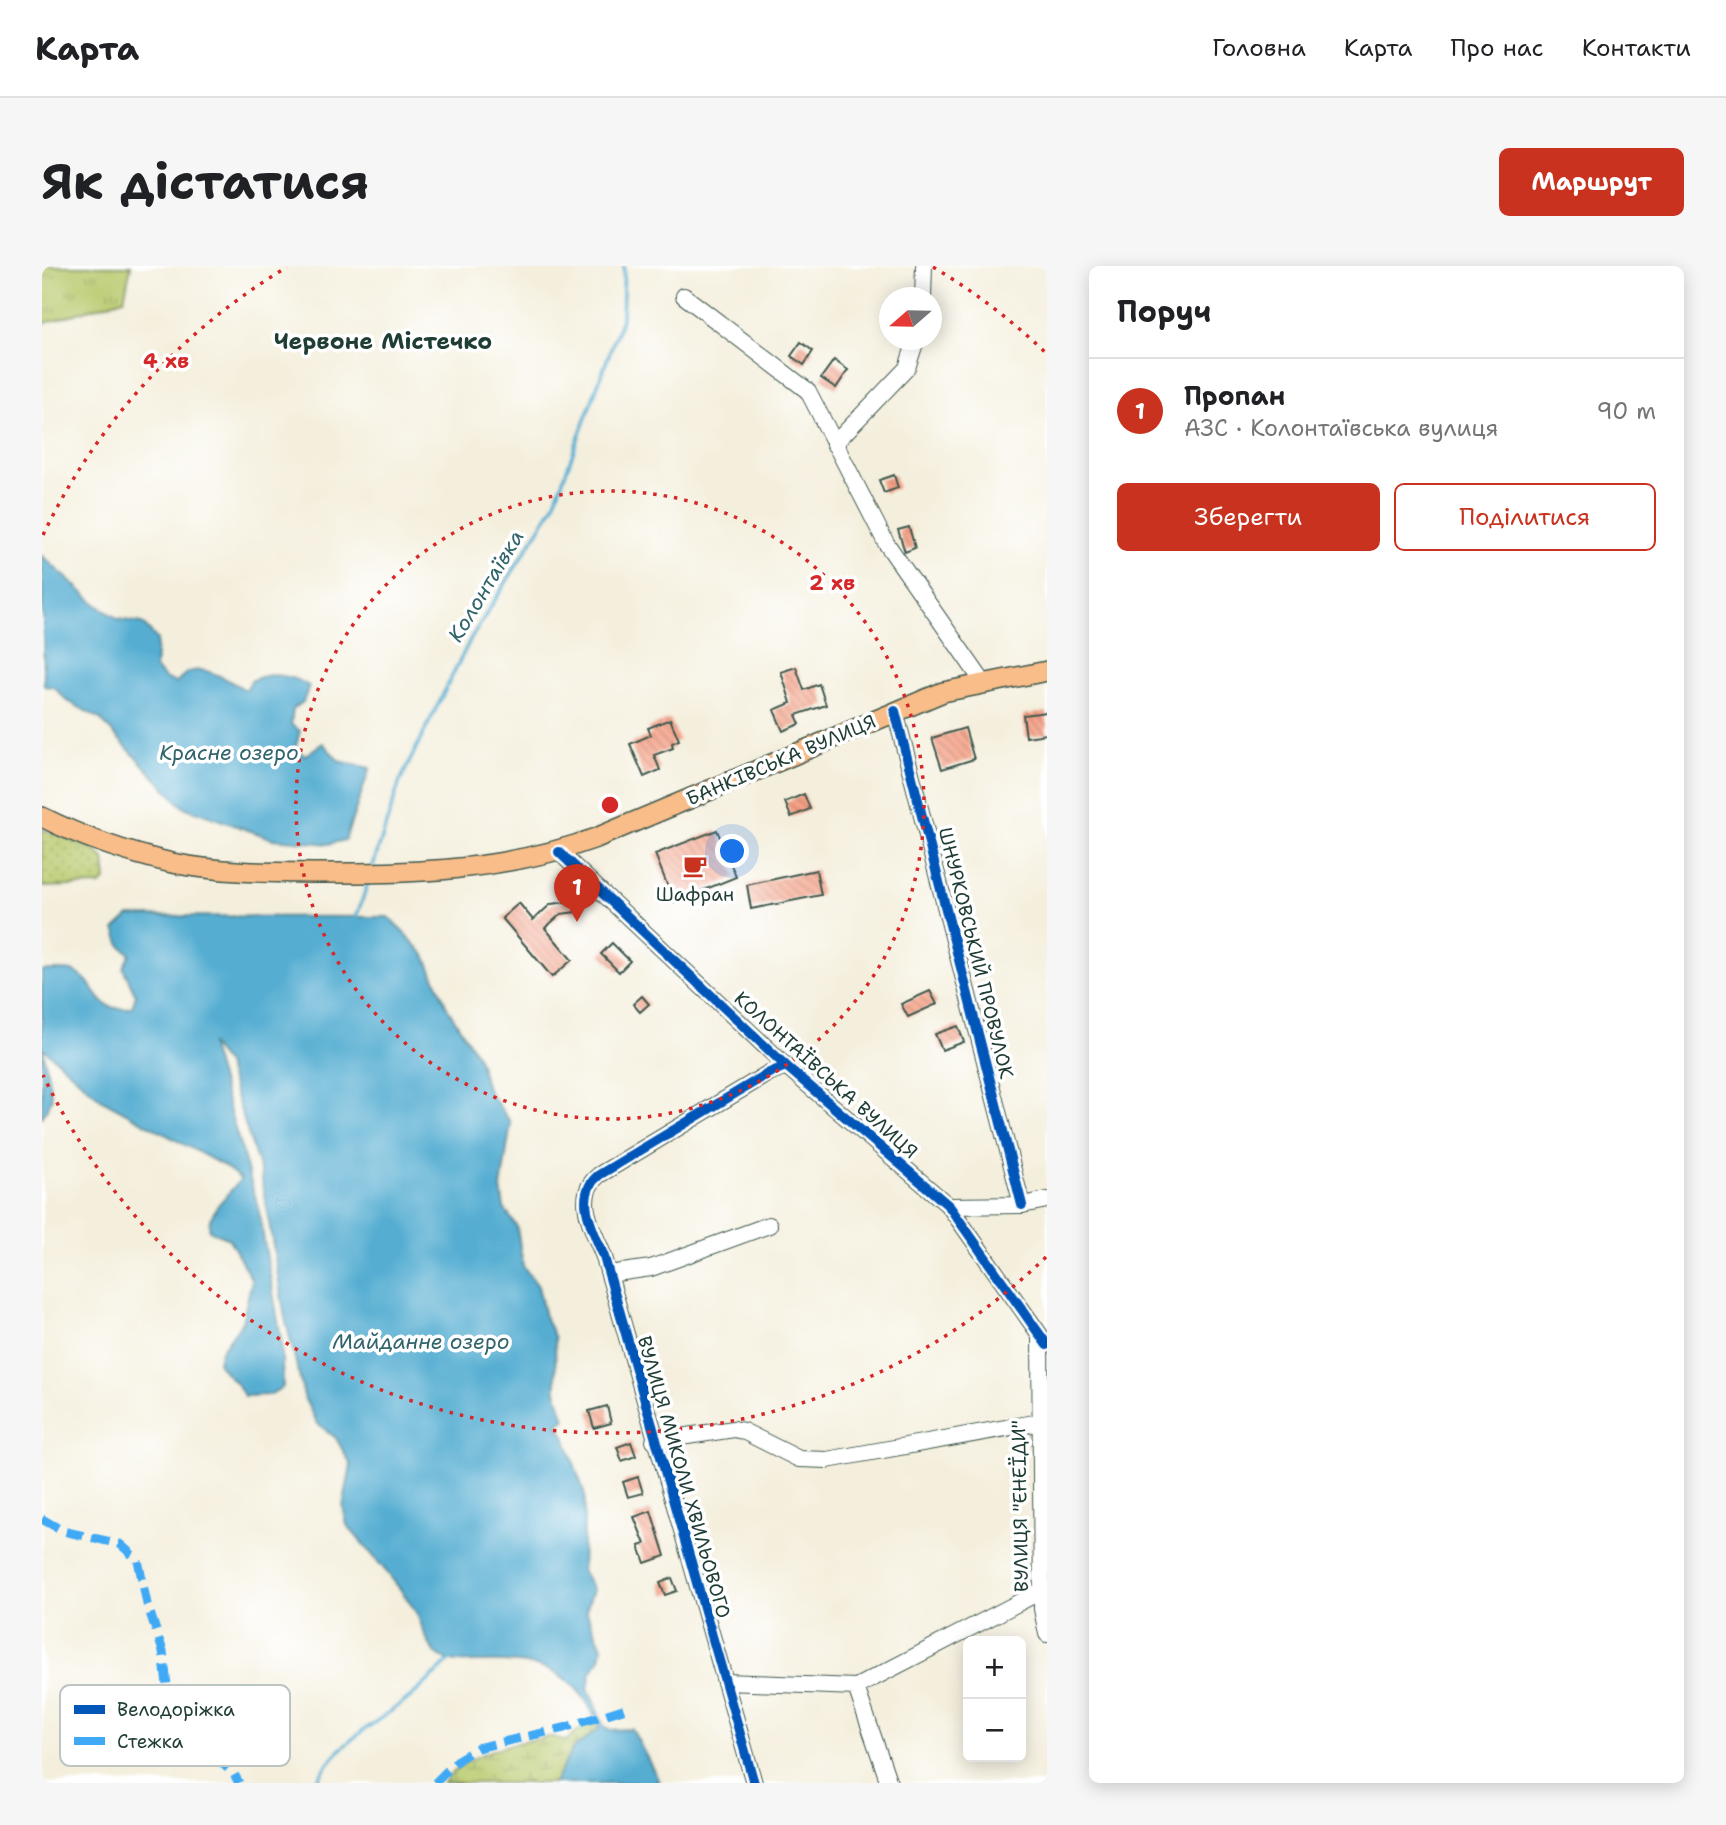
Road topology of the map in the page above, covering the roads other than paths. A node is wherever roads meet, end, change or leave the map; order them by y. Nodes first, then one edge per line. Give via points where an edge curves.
1 (924, 266) edge
2 (923, 287) edge
3 (684, 296) dead end
4 (913, 350) edge
5 (834, 444) junction
6 (1047, 671) edge
7 (983, 682) junction
8 (895, 711) junction
9 (42, 817) edge
10 (559, 852) junction
11 (786, 1066) junction
12 (1047, 1200) edge
13 (1022, 1205) junction
14 (948, 1206) junction
15 (769, 1225) dead end
16 (609, 1274) junction
17 (1044, 1340) edge
18 (1040, 1422) junction
19 (654, 1441) junction
20 (1045, 1589) edge
21 (1047, 1634) edge
22 (724, 1682) junction
23 (856, 1687) junction
24 (754, 1783) edge
25 (889, 1783) edge

1 - 2 street
3 - 5 street via 808,391
4 - 5 street via 907,368
5 - 7 street via 905,573
6 - 7 main road, БАНКІВСЬКА ВУЛИЦЯ
7 - 8 main road, БАНКІВСЬКА ВУЛИЦЯ
8 - 10 main road, БАНКІВСЬКА ВУЛИЦЯ
8 - 13 street, ШНУРКОВСЬКИЙ ПРОВУЛОК
9 - 10 main road, БАНКІВСЬКА ВУЛИЦЯ via 172,863 258,872 448,871
10 - 11 street, КОЛОНТАЇВСЬКА ВУЛИЦЯ
11 - 14 street, КОЛОНТАЇВСЬКА ВУЛИЦЯ
11 - 16 street, ВУЛИЦЯ МИКОЛИ ХВИЛЬОВОГО via 590,1182 586,1210
12 - 13 street
13 - 14 street
14 - 17 street, КОЛОНТАЇВСЬКА ВУЛИЦЯ
15 - 16 street via 651,1268
16 - 19 street, ВУЛИЦЯ МИКОЛИ ХВИЛЬОВОГО
17 - 18 street, ВУЛИЦЯ "ЕНЕЇДИ"
18 - 19 street via 827,1460 799,1459 734,1429
18 - 20 street, ВУЛИЦЯ "ЕНЕЇДИ"
19 - 22 street, ВУЛИЦЯ МИКОЛИ ХВИЛЬОВОГО
20 - 21 street, ВУЛИЦЯ "ЕНЕЇДИ" via 1042,1609
20 - 23 street
22 - 23 street
22 - 24 street, ВУЛИЦЯ МИКОЛИ ХВИЛЬОВОГО
23 - 25 street

